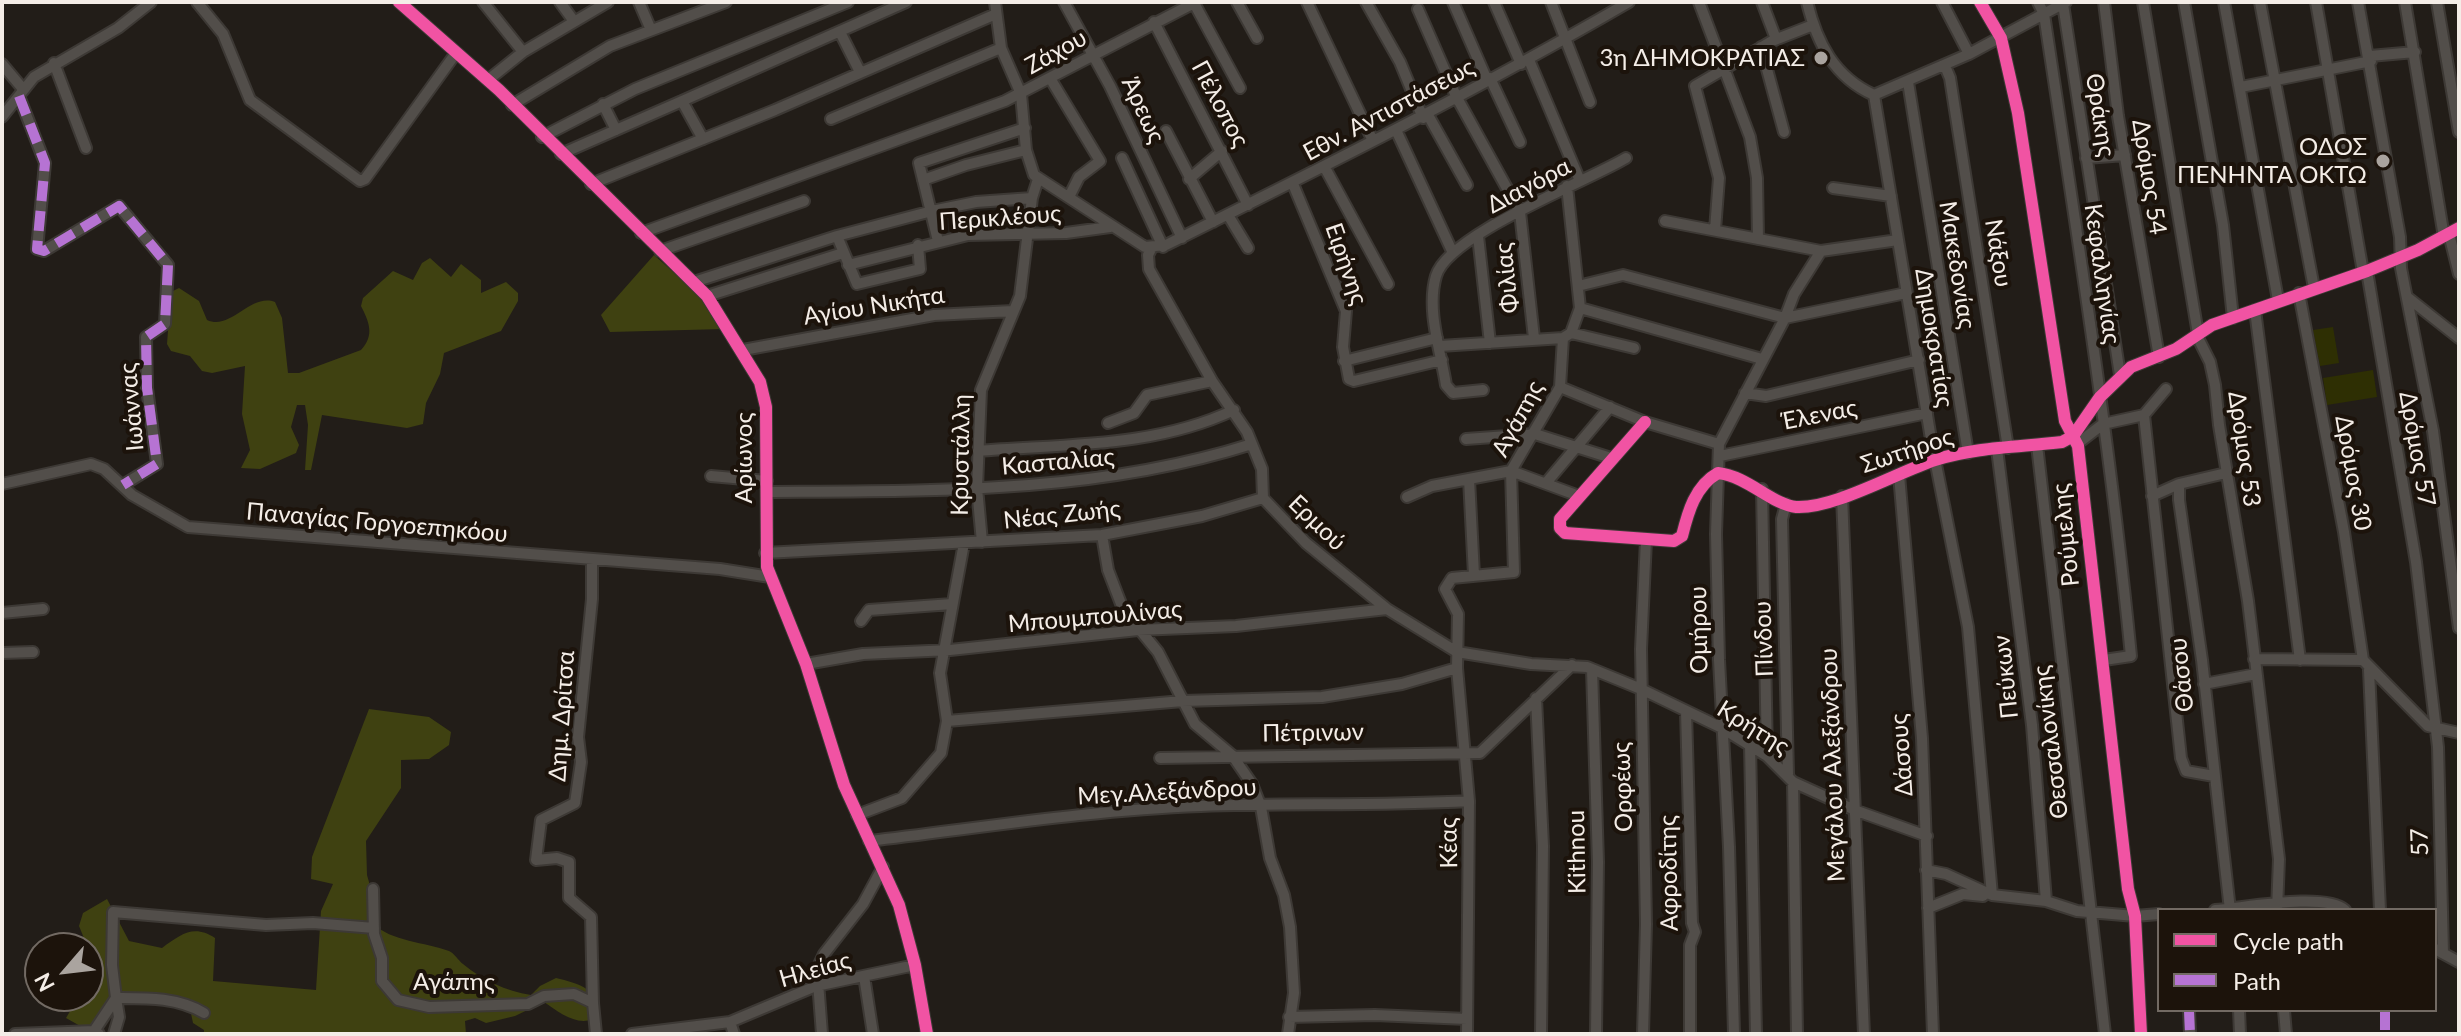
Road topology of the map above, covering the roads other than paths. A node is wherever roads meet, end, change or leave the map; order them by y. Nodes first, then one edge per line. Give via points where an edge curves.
1 (151, 2) edge
2 (197, 2) edge
3 (399, 2) edge
4 (483, 2) edge
5 (560, 2) edge
6 (608, 2) edge
7 (639, 2) edge
8 (726, 2) edge
9 (848, 2) edge
10 (906, 2) edge
11 (1064, 2) edge
12 (1195, 2) edge
13 (1237, 2) edge
14 (1307, 2) edge
15 (1366, 2) edge
16 (1453, 2) edge
17 (1494, 2) edge
18 (1551, 2) edge
19 (1629, 2) edge
20 (1699, 2) edge
21 (1762, 2) edge
22 (1807, 2) edge
23 (1942, 2) edge
24 (1980, 2) edge
25 (2038, 2) edge
26 (2104, 2) edge
27 (2143, 2) edge
28 (2184, 2) edge
29 (2224, 2) edge
30 (2260, 2) edge
31 (2316, 2) edge
32 (2358, 2) edge
33 (2405, 2) edge
34 (2437, 2) edge
35 (2064, 3) edge
36 (1180, 6) edge
37 (996, 8) edge
38 (1418, 9) dead end
39 (2044, 14) junction
40 (573, 20) junction
41 (1154, 22) junction
42 (1813, 25) junction
43 (651, 30) junction
44 (840, 32) junction
45 (1257, 38) dead end
46 (1568, 38) junction
47 (2001, 38) junction
48 (1776, 39) junction
49 (1761, 47) junction
50 (1001, 48) junction
51 (523, 52) junction
52 (2415, 52) junction
53 (456, 53) junction
54 (1094, 54) junction
55 (1969, 54) junction
56 (2370, 58) junction
57 (1525, 62) junction
58 (54, 63) junction
59 (2, 64) edge
60 (1945, 66) junction
61 (2330, 68) junction
62 (1725, 70) junction
63 (860, 72) junction
64 (1050, 78) junction
65 (2275, 78) junction
66 (1488, 79) junction
67 (488, 80) junction
68 (1908, 82) junction
69 (2241, 87) junction
70 (1240, 88) dead end
71 (21, 92) junction
72 (1021, 94) junction
73 (1874, 95) junction
74 (1456, 96) junction
75 (682, 101) junction
76 (1590, 102) dead end
77 (603, 104) junction
78 (512, 105) junction
79 (1426, 116) junction
80 (2, 117) edge
81 (831, 119) dead end
82 (1025, 128) junction
83 (616, 130) junction
84 (1396, 130) junction
85 (1166, 131) dead end
86 (1784, 132) dead end
87 (2459, 132) edge
88 (542, 137) junction
89 (703, 139) junction
90 (1373, 141) junction
91 (1520, 142) dead end
92 (86, 148) dead end
93 (1026, 150) junction
94 (1222, 151) junction
95 (561, 154) junction
96 (2125, 155) junction
97 (1122, 158) dead end
98 (1626, 158) dead end
99 (2086, 158) junction
100 (1324, 166) junction
101 (1038, 179) junction
102 (1189, 179) junction
103 (923, 180) junction
104 (1580, 181) junction
105 (591, 184) junction
106 (1293, 184) junction
107 (1467, 185) dead end
108 (1567, 186) junction
109 (1833, 188) dead end
110 (1891, 196) junction
111 (1069, 197) junction
112 (1032, 198) junction
113 (804, 201) dead end
114 (1248, 205) junction
115 (932, 211) junction
116 (1520, 212) junction
117 (1228, 215) junction
118 (1665, 221) dead end
119 (1213, 222) junction
120 (1110, 227) junction
121 (1715, 230) junction
122 (641, 233) junction
123 (1029, 233) junction
124 (2451, 233) edge
125 (837, 236) junction
126 (1478, 236) junction
127 (1182, 238) junction
128 (1758, 239) junction
129 (1898, 240) junction
130 (938, 241) junction
131 (918, 245) junction
132 (1163, 247) junction
133 (1248, 248) dead end
134 (1151, 249) junction
135 (660, 251) junction
136 (1452, 251) junction
137 (1821, 251) junction
138 (843, 253) junction
139 (2401, 255) junction
140 (848, 265) junction
141 (2103, 266) junction
142 (2081, 270) junction
143 (2365, 271) junction
144 (2459, 274) edge
145 (694, 282) junction
146 (1388, 284) dead end
147 (1578, 286) junction
148 (2314, 288) junction
149 (1906, 293) junction
150 (2299, 293) junction
151 (707, 296) junction
152 (2407, 297) junction
153 (2278, 300) junction
154 (1580, 308) junction
155 (2255, 310) junction
156 (1013, 311) junction
157 (1785, 318) junction
158 (2233, 318) junction
159 (2198, 333) junction
160 (1567, 335) junction
161 (1534, 338) junction
162 (2459, 338) edge
163 (1439, 342) junction
164 (1490, 343) junction
165 (1634, 348) dead end
166 (743, 350) junction
167 (2159, 357) junction
168 (1762, 359) junction
169 (1442, 360) junction
170 (1919, 360) junction
171 (1344, 361) junction
172 (2120, 375) junction
173 (1212, 381) junction
174 (1560, 387) junction
175 (2166, 389) dead end
176 (1483, 390) dead end
177 (1745, 393) junction
178 (2100, 397) junction
179 (1610, 407) junction
180 (1234, 410) junction
181 (1927, 413) junction
182 (2144, 415) junction
183 (1645, 422) junction
184 (1108, 423) dead end
185 (2103, 424) junction
186 (1535, 434) junction
187 (1466, 439) dead end
188 (2075, 440) junction
189 (1252, 444) junction
190 (1719, 444) junction
191 (1578, 445) junction
192 (2037, 445) junction
193 (2002, 448) junction
194 (978, 451) junction
195 (1968, 453) junction
196 (1720, 456) junction
197 (1611, 458) junction
198 (1935, 460) junction
199 (1511, 471) junction
200 (1718, 473) junction
201 (2226, 473) junction
202 (1899, 475) junction
203 (711, 476) dead end
204 (1469, 479) junction
205 (1546, 483) junction
206 (2, 484) edge
207 (2179, 484) junction
208 (123, 485) junction
209 (767, 487) junction
210 (977, 488) junction
211 (1762, 489) junction
212 (1579, 496) junction
213 (1842, 496) junction
214 (2152, 496) junction
215 (1407, 497) dead end
216 (1263, 498) junction
217 (1786, 504) junction
218 (1102, 535) junction
219 (1646, 540) junction
220 (982, 542) junction
221 (964, 543) junction
222 (765, 553) junction
223 (592, 559) junction
224 (1474, 575) junction
225 (770, 577) junction
226 (952, 604) junction
227 (43, 609) dead end
228 (1387, 609) junction
229 (2, 613) edge
230 (861, 621) dead end
231 (2459, 628) edge
232 (1138, 630) junction
233 (946, 649) junction
234 (33, 652) dead end
235 (1457, 652) junction
236 (2, 653) edge
237 (2254, 659) junction
238 (2104, 660) junction
239 (2300, 660) junction
240 (2365, 662) junction
241 (806, 664) junction
242 (1572, 665) junction
243 (1457, 668) junction
244 (1592, 669) junction
245 (2256, 674) junction
246 (2204, 684) junction
247 (1641, 689) junction
248 (1536, 698) junction
249 (1183, 701) junction
250 (1686, 711) junction
251 (947, 721) junction
252 (1722, 728) junction
253 (2435, 729) junction
254 (2459, 733) edge
255 (1750, 745) junction
256 (1466, 754) junction
257 (1232, 755) junction
258 (1767, 756) junction
259 (1160, 758) dead end
260 (2214, 776) junction
261 (1790, 778) junction
262 (1469, 801) junction
263 (1261, 807) junction
264 (1857, 811) junction
265 (857, 815) junction
266 (1927, 836) junction
267 (869, 841) junction
268 (883, 867) junction
269 (1926, 870) junction
270 (373, 889) dead end
271 (1992, 895) junction
272 (2046, 901) junction
273 (2277, 907) edge
274 (1928, 908) junction
275 (2230, 908) edge
276 (2341, 908) edge
277 (2380, 908) edge
278 (2093, 912) junction
279 (2157, 914) edge
280 (2135, 916) junction
281 (374, 928) junction
282 (2439, 951) edge
283 (2459, 962) edge
284 (915, 965) junction
285 (864, 976) junction
286 (816, 986) junction
287 (116, 998) junction
288 (593, 1003) junction
289 (2189, 1012) edge
290 (2239, 1012) edge
291 (2284, 1012) edge
292 (204, 1013) dead end
293 (1289, 1017) junction
294 (1467, 1019) junction
295 (730, 1022) junction
296 (96, 1032) edge
297 (15, 1034) edge
298 (114, 1034) edge
299 (596, 1034) edge
300 (632, 1034) edge
301 (734, 1034) edge
302 (822, 1034) edge
303 (873, 1034) edge
304 (927, 1034) edge
305 (1288, 1034) edge
306 (1467, 1034) edge
307 (1541, 1034) edge
308 (1596, 1034) edge
309 (1643, 1034) edge
310 (1690, 1034) edge
311 (1734, 1034) edge
312 (1756, 1034) edge
313 (1797, 1034) edge
314 (1864, 1034) edge
315 (1933, 1034) edge
316 (2105, 1034) edge
317 (2141, 1034) edge
318 (2190, 1034) edge
319 (2240, 1034) edge
320 (2286, 1034) edge

1 - 58 street via 118,28
2 - 53 street via 223,34 250,100 360,181
3 - 53 street, Αρίωνος
4 - 51 street
5 - 40 street
6 - 40 street
7 - 43 street
8 - 43 street
9 - 77 street
10 - 44 street
11 - 54 street, Άρεως
12 - 36 street, Ζάχου
12 - 70 street
13 - 45 street
14 - 90 street
15 - 79 street
16 - 66 street
17 - 57 street
18 - 46 street
19 - 46 street, Εθν. Αντιστάσεως
20 - 62 street
21 - 48 street
22 - 42 street
23 - 55 street
24 - 47 street, Ρούμελης
25 - 39 street, Κεφαλληνίας
26 - 96 street, Δρόμος 54
27 - 159 street, Δρόμος 53
28 - 158 street via 2214,164
29 - 69 street
30 - 65 street
31 - 61 street, Δρόμος 57
32 - 56 street
33 - 52 street
34 - 87 street
35 - 39 street
35 - 99 street, Θράκης
36 - 41 street, Ζάχου
37 - 50 street
37 - 63 street
38 - 74 street
39 - 47 street
39 - 142 street, Κεφαλληνίας
40 - 51 street
41 - 54 street, Ζάχου
41 - 94 street, Πέλοπος
42 - 48 street
42 - 73 street via 1839,72
43 - 78 street via 610,46
44 - 63 street
44 - 75 street
46 - 57 street, Εθν. Αντιστάσεως
46 - 76 street
47 - 55 street
47 - 188 street, Ρούμελης via 2018,113 2065,421
48 - 49 street
49 - 62 street
49 - 86 street
50 - 72 street
50 - 81 street
51 - 67 street
52 - 56 street
52 - 124 street
53 - 67 street, Αρίωνος
54 - 64 street, Ζάχου
54 - 127 street, Άρεως
55 - 60 street
56 - 61 street
56 - 139 street
57 - 66 street, Εθν. Αντιστάσεως
57 - 104 street
58 - 71 street
58 - 92 street
59 - 71 street
60 - 68 street
60 - 193 street, Νάξου
61 - 65 street
61 - 143 street, Δρόμος 57
62 - 121 street via 1695,84 1719,178
62 - 128 street via 1750,137
63 - 89 street
64 - 72 street, Ζάχου
64 - 111 street via 1100,161 1079,177
65 - 69 street
65 - 148 street
66 - 74 street, Εθν. Αντιστάσεως
66 - 91 street
67 - 78 street, Αρίωνος
68 - 73 street
68 - 195 street, Μακεδονίας
69 - 153 street
71 - 80 street
71 - 208 street, Ιωάννας via 45,163 37,249 44,251 119,206 168,265 165,324 146,337 157,464
72 - 82 street
72 - 122 street, Ζάχου
73 - 110 street, Δημοκρατίας
74 - 79 street, Εθν. Αντιστάσεως
74 - 116 street
75 - 83 street
75 - 89 street
77 - 83 street
77 - 88 street
78 - 88 street, Αρίωνος
79 - 84 street, Εθν. Αντιστάσεως
79 - 107 street
82 - 93 street
82 - 103 street via 920,162
83 - 95 street
84 - 90 street, Εθν. Αντιστάσεως
84 - 136 street
85 - 102 street
88 - 95 street, Αρίωνος
89 - 105 street
90 - 100 street, Εθν. Αντιστάσεως
93 - 101 street
93 - 103 street
94 - 102 street
94 - 114 street, Πέλοπος
95 - 105 street, Αρίωνος
96 - 99 street
96 - 167 street, Δρόμος 54
97 - 132 street
98 - 104 street, Διαγόρα
99 - 141 street, Θράκης
100 - 106 street, Εθν. Αντιστάσεως
100 - 146 street
101 - 111 street
101 - 112 street, Κρυστάλλη
102 - 119 street
103 - 115 street
104 - 108 street, Διαγόρα
105 - 122 street, Αρίωνος
106 - 114 street, Εθν. Αντιστάσεως
106 - 171 street, Ειρήνης via 1346,311
108 - 116 street, Διαγόρα
108 - 147 street, Αγάπης
109 - 110 street
110 - 129 street, Δημοκρατίας
111 - 120 street
112 - 115 street
112 - 123 street, Κρυστάλλη
113 - 135 street
114 - 117 street, Εθν. Αντιστάσεως
115 - 125 street
115 - 130 street
116 - 126 street, Διαγόρα
116 - 161 street, Φιλίας
117 - 119 street, Εθν. Αντιστάσεως
117 - 133 street
118 - 121 street
119 - 127 street, Εθν. Αντιστάσεως
120 - 123 street, Περικλέους
120 - 134 street
121 - 128 street
122 - 135 street, Αρίωνος
123 - 130 street, Περικλέους
123 - 156 street, Κρυστάλλη
124 - 139 street
124 - 144 street
125 - 138 street
125 - 145 street
126 - 136 street, Διαγόρα
126 - 164 street
127 - 132 street, Εθν. Αντιστάσεως
128 - 137 street
129 - 137 street
129 - 149 street, Δημοκρατίας
130 - 131 street, Περικλέους
131 - 140 street, Περικλέους
131 - 140 street via 918,270 857,284
132 - 134 street
134 - 173 street, Ερμού via 1149,269
135 - 145 street, Αρίωνος
136 - 163 street via 1436,274
137 - 157 street
138 - 140 street
138 - 151 street
139 - 143 street
139 - 152 street
141 - 142 street
141 - 172 street, Θράκης
142 - 178 street, Κεφαλληνίας
143 - 148 street
143 - 253 street, Δρόμος 57 via 2403,472
145 - 151 street, Αρίωνος
147 - 154 street, Αγάπης
147 - 157 street via 1623,275
148 - 150 street
149 - 157 street
149 - 170 street, Δημοκρατίας
150 - 153 street
150 - 240 street, Δρόμος 30
151 - 166 street, Αρίωνος
152 - 162 street
152 - 231 street via 2433,431
153 - 155 street
154 - 160 street, Αγάπης
154 - 168 street
155 - 158 street
155 - 239 street
156 - 166 street, Αγίου Νικήτα via 934,315
156 - 194 street, Κρυστάλλη via 984,378
157 - 168 street
158 - 159 street
159 - 167 street
159 - 201 street, Δρόμος 53 via 2215,385
160 - 161 street
160 - 165 street
160 - 174 street, Αγάπης
161 - 164 street
163 - 164 street
163 - 169 street
163 - 171 street
166 - 209 street, Αρίωνος via 764,394
167 - 172 street
168 - 177 street
169 - 171 street via 1356,381 1349,379
169 - 176 street via 1450,393
170 - 177 street via 1758,397
170 - 181 street, Δημοκρατίας
172 - 178 street
173 - 180 street, Ερμού
173 - 184 street via 1147,395 1134,413
174 - 179 street
174 - 186 street, Αγάπης
175 - 182 street
177 - 190 street
178 - 185 street, Κεφαλληνίας
178 - 188 street
179 - 183 street
179 - 191 street
180 - 189 street, Ερμού
180 - 194 street via 1101,445
181 - 196 street, Έλενας
181 - 198 street, Δημοκρατίας
182 - 185 street
182 - 214 street
183 - 190 street
183 - 197 street
185 - 188 street
185 - 238 street, Κεφαλληνίας via 2131,656
186 - 187 street
186 - 191 street
186 - 199 street, Αγάπης
188 - 192 street, Σωτήρος
188 - 238 street, Ρούμελης
189 - 210 street, Κασταλίας via 1119,477
189 - 216 street, Ερμού via 1262,469
190 - 196 street, Ομήρου
191 - 197 street
191 - 205 street
192 - 193 street, Σωτήρος
192 - 278 street, Θεσσαλονίκης
193 - 195 street, Σωτήρος
193 - 272 street, Πεύκων
194 - 210 street, Κρυστάλλη
195 - 198 street, Σωτήρος
196 - 200 street, Ομήρου
197 - 212 street
198 - 202 street, Σωτήρος
198 - 271 street, Δημοκρατίας via 1968,627
199 - 204 street
199 - 205 street
199 - 224 street, Αγάπης via 1514,567 1509,575
200 - 211 street
200 - 219 street via 1703,484 1682,536 1674,541
200 - 252 street, Ομήρου
201 - 207 street
201 - 237 street, Δρόμος 53
202 - 213 street, Σωτήρος
202 - 266 street, Δάσους
203 - 209 street, Κασταλίας
204 - 215 street
204 - 224 street
205 - 212 street
206 - 208 street, Παναγίας Γοργοεπηκόου via 91,464
207 - 214 street
207 - 246 street, Θάσου
208 - 223 street, Παναγίας Γοργοεπηκόου via 188,527
209 - 210 street, Κασταλίας
209 - 222 street, Αρίωνος
210 - 220 street, Κρυστάλλη
211 - 217 street
211 - 258 street
212 - 219 street via 1560,519 1565,533
213 - 217 street, Σωτήρος via 1805,506
213 - 264 street, Μεγάλου Αλεξάνδρου
214 - 260 street via 2183,766 2194,774
216 - 218 street, Νέας Ζωής
216 - 228 street, Ερμού via 1306,543
217 - 261 street, Πίνδου via 1782,519
218 - 220 street, Νέας Ζωής
218 - 232 street via 1115,589
219 - 247 street, Ορφέως
220 - 221 street, Νέας Ζωής
221 - 222 street, Νέας Ζωής
221 - 226 street, Κρυστάλλη
222 - 225 street, Αρίωνος
223 - 225 street, Παναγίας Γοργοεπηκόου
223 - 288 street, Δημ. Δρίτσα via 575,803 541,820 536,860 569,862 569,898 591,917
224 - 235 street, Κέας via 1452,578 1445,589 1458,614
225 - 241 street, Αρίωνος
226 - 230 street via 869,610
226 - 233 street, Κρυστάλλη
227 - 229 street
228 - 232 street, Μπουμπουλίνας via 1236,626
228 - 235 street, Ερμού
232 - 233 street, Μπουμπουλίνας
232 - 249 street via 1158,652
233 - 241 street, Μπουμπουλίνας
233 - 251 street, Κρυστάλλη via 940,673
234 - 236 street
235 - 242 street, Κρήτης
235 - 243 street, Κέας
237 - 239 street
237 - 245 street, Δρόμος 53
238 - 280 street, Ρούμελης
239 - 240 street
240 - 253 street
240 - 277 street, Δρόμος 30 via 2374,719
241 - 265 street, Αρίωνος
242 - 244 street, Κρήτης
242 - 248 street
243 - 249 street via 1402,684 1322,697
243 - 256 street, Κέας
244 - 247 street, Κρήτης
244 - 308 street, Κithnou
245 - 246 street
245 - 273 street, Δρόμος 53 via 2279,859
246 - 260 street, Θάσου
247 - 250 street, Κρήτης
247 - 309 street, Ορφέως
248 - 256 street via 1486,750
248 - 307 street via 1543,846
249 - 251 street
249 - 257 street via 1195,724
250 - 252 street, Κρήτης
250 - 310 street, Αφροδίτης via 1695,932 1690,945
251 - 265 street, Κρυστάλλη via 941,753 924,775 895,802
252 - 255 street, Κρήτης
252 - 311 street, Ομήρου
253 - 254 street
253 - 282 street, 57
255 - 258 street, Κρήτης
255 - 312 street
256 - 257 street, Πέτρινων
256 - 262 street, Κέας
257 - 259 street, Πέτρινων
257 - 263 street
258 - 261 street, Κρήτης
260 - 275 street, Θάσου
261 - 264 street, Κρήτης
261 - 313 street, Πίνδου
262 - 263 street, Μεγ.Αλεξάνδρου
262 - 294 street, Κέας
263 - 267 street, Μεγ.Αλεξάνδρου via 1202,806
263 - 293 street via 1290,927 1294,993
264 - 266 street, Κρήτης
264 - 314 street, Μεγάλου Αλεξάνδρου
265 - 267 street, Αρίωνος
266 - 269 street, Δάσους
267 - 268 street, Αρίωνος
268 - 284 street, Αρίωνος
268 - 286 street via 858,912 824,954
269 - 271 street
269 - 274 street, Δάσους
270 - 281 street, Αγάπης
271 - 272 street
271 - 274 street via 1963,894
272 - 278 street
273 - 276 street via 2331,903
274 - 315 street, Δάσους
278 - 280 street
278 - 316 street, Θεσσαλονίκης
279 - 280 street
280 - 317 street, Ρούμελης
281 - 287 street via 113,912
281 - 288 street, Αγάπης via 382,981 398,1000 411,1005 528,1004 544,996 574,994
282 - 283 street
284 - 285 street, Ηλείας
284 - 304 street, Αρίωνος
285 - 286 street, Ηλείας
285 - 303 street
286 - 295 street, Ηλείας
286 - 302 street
287 - 292 street via 165,999
287 - 296 street
287 - 298 street via 119,1017
288 - 299 street
289 - 318 street
290 - 319 street
291 - 320 street
293 - 294 street
293 - 305 street
294 - 306 street, Κέας
295 - 300 street
295 - 301 street
296 - 297 street

